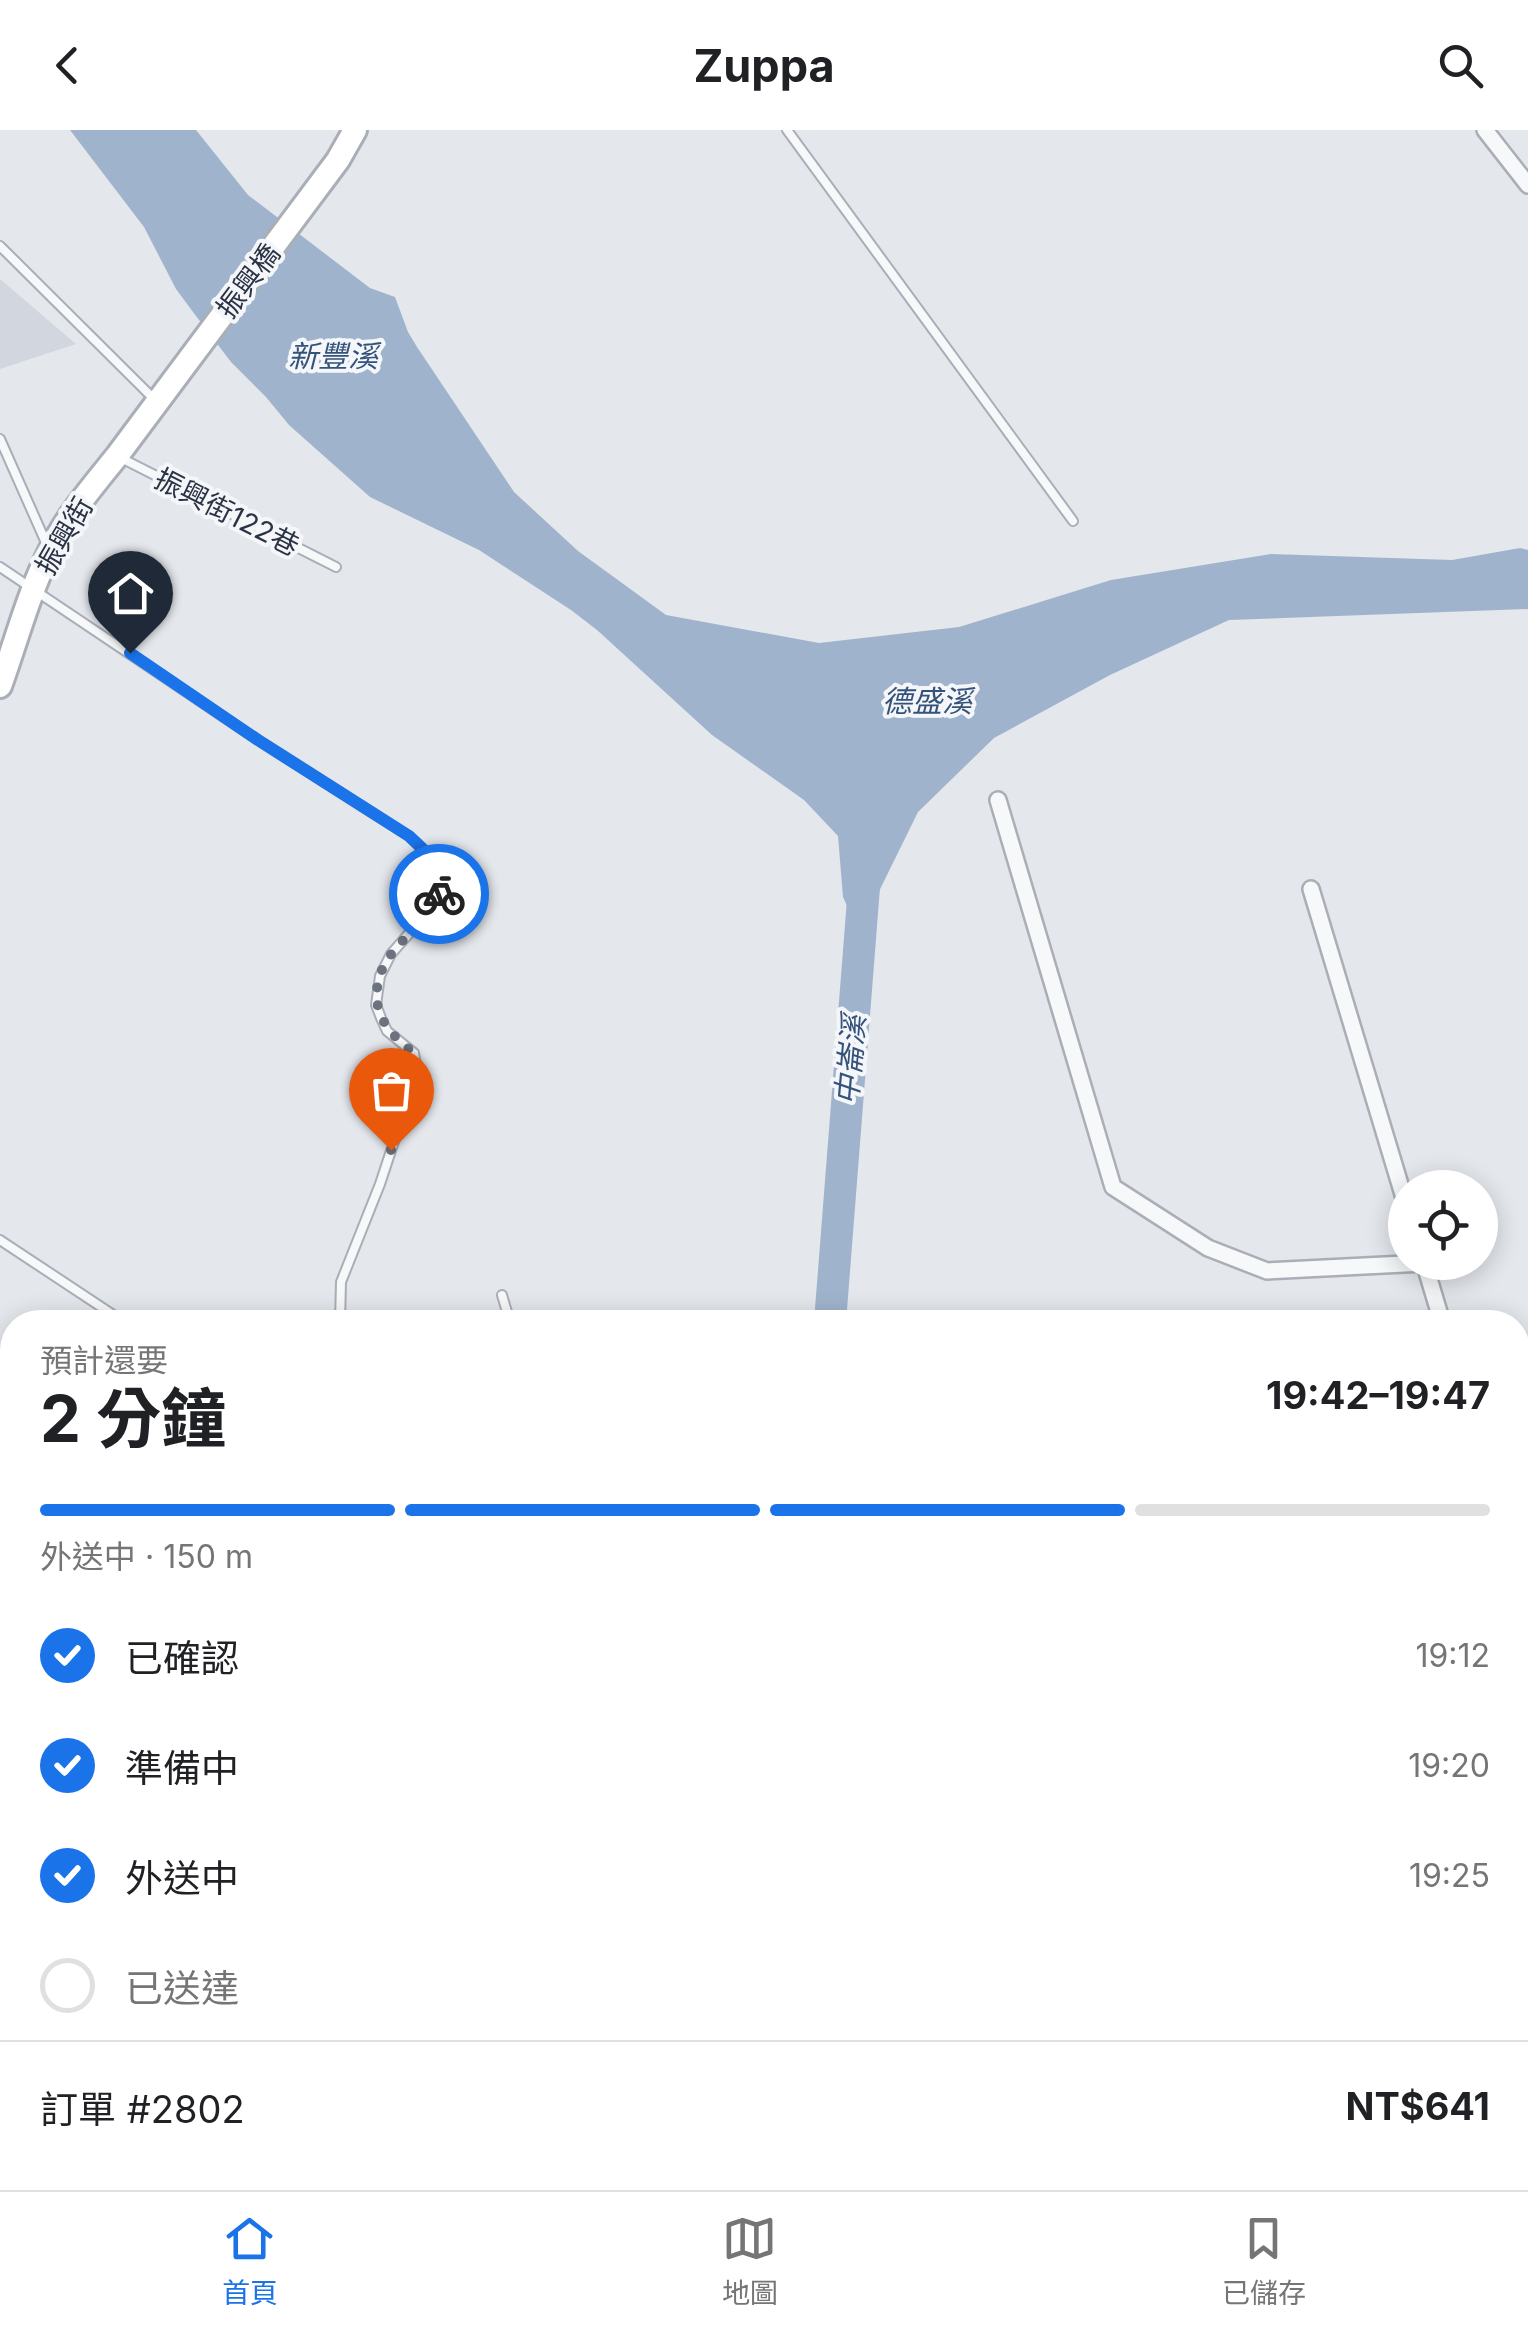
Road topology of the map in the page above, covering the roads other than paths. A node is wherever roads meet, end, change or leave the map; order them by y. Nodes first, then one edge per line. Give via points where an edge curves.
1 (355, 130) edge
2 (787, 130) edge
3 (1485, 130) edge
4 (1528, 185) edge
5 (0, 246) edge
6 (158, 402) junction
7 (0, 439) edge
8 (117, 456) junction
9 (1073, 520) dead end
10 (50, 551) junction
11 (0, 567) edge
12 (336, 567) dead end
13 (34, 588) junction
14 (0, 686) edge
15 (998, 800) dead end
16 (1310, 888) dead end
17 (1396, 1170) edge
18 (0, 1240) edge
19 (1388, 1265) edge
20 (1429, 1280) edge
21 (502, 1295) dead end
22 (104, 1310) edge
23 (340, 1310) edge
24 (506, 1310) edge
25 (1438, 1310) edge

1 - 6 street, 振興橋
2 - 9 lane
3 - 4 street
5 - 6 lane
6 - 8 street, 振興街
7 - 10 lane
8 - 10 street, 振興街
8 - 12 lane, 振興街122巷
10 - 13 street, 振興街
11 - 13 lane
13 - 14 street, 振興街
13 - 23 lane via 409,836 441,878 434,906 390,954 380,976 380,1018 414,1054 416,1066 380,1184 340,1282
15 - 19 street via 1113,1186 1208,1248 1267,1271
16 - 17 street
18 - 22 lane
20 - 25 street
21 - 24 lane

